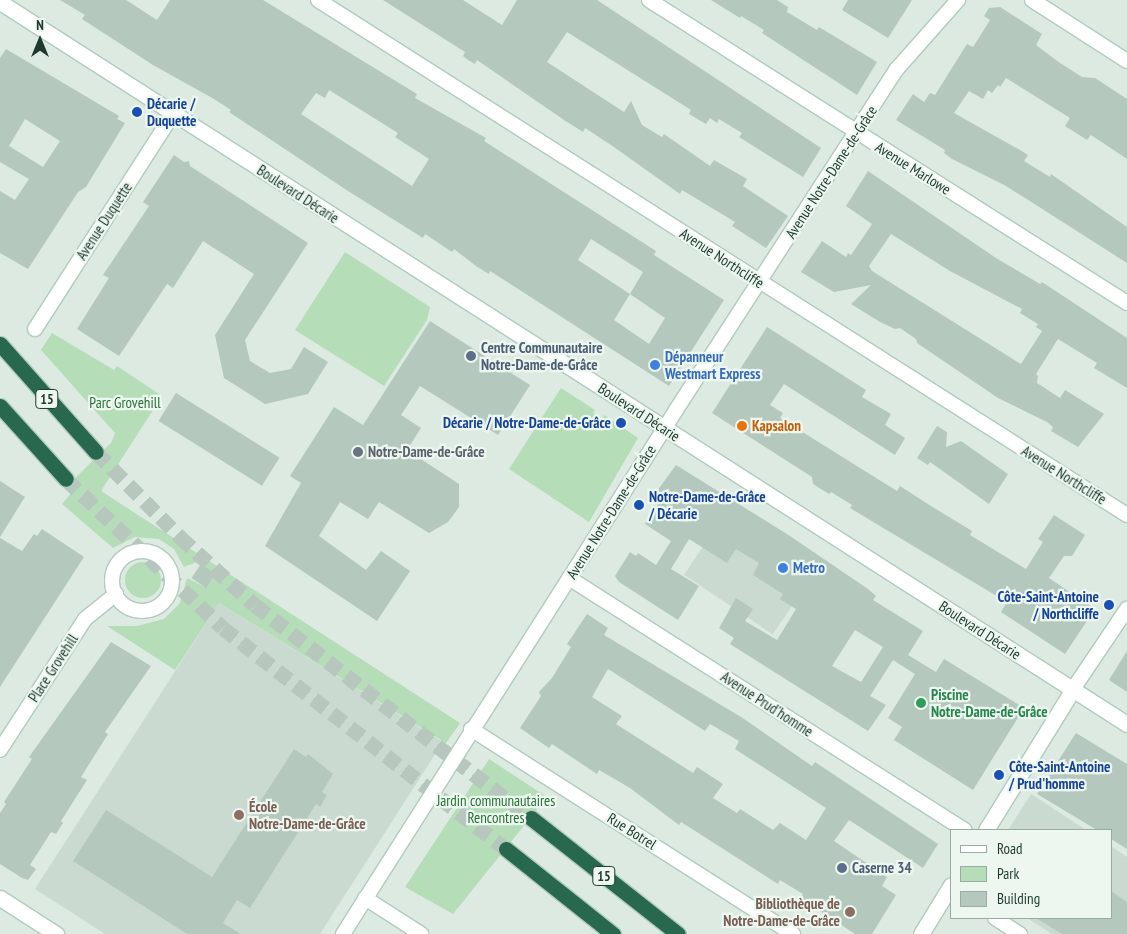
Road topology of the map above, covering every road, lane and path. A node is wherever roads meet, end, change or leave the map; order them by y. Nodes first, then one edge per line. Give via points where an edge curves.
1 (318, 0) edge
2 (649, 0) edge
3 (958, 0) edge
4 (1032, 0) edge
5 (2, 7) edge
6 (1127, 61) edge
7 (174, 114) junction
8 (856, 132) junction
9 (759, 282) junction
10 (1127, 303) edge
11 (35, 329) dead end
12 (0, 344) edge
13 (0, 406) edge
14 (664, 428) junction
15 (96, 452) tunnel mouth
16 (66, 479) tunnel mouth
17 (1127, 515) edge
18 (569, 578) junction
19 (116, 594) junction
20 (1127, 609) edge
21 (1073, 689) junction
22 (1127, 724) edge
23 (471, 729) junction
24 (0, 750) edge
25 (531, 818) tunnel mouth
26 (963, 829) edge
27 (987, 829) edge
28 (506, 849) tunnel mouth
29 (950, 888) edge
30 (0, 898) edge
31 (365, 898) junction
32 (997, 919) edge
33 (56, 934) edge
34 (343, 934) edge
35 (421, 934) edge
36 (613, 934) edge
37 (678, 934) edge
38 (793, 934) edge
39 (921, 934) edge
40 (1020, 934) edge

1 - 9 street, Avenue Northcliffe
2 - 8 street, Avenue Marlowe
3 - 8 street, Avenue Notre-Dame-de-Grâce via 903,61
4 - 6 street
5 - 7 main road, Boulevard Décarie
7 - 11 street, Avenue Duquette
7 - 14 main road, Boulevard Décarie
8 - 9 street, Avenue Notre-Dame-de-Grâce
8 - 10 street, Avenue Marlowe
9 - 14 street, Avenue Notre-Dame-de-Grâce
9 - 17 street, Avenue Northcliffe
12 - 15 highway, 15
13 - 16 highway
14 - 18 street, Avenue Notre-Dame-de-Grâce
14 - 21 main road, Boulevard Décarie
18 - 23 street, Avenue Notre-Dame-de-Grâce
18 - 26 street, Avenue Prud'homme
19 - 19 street via 133,610 157,607 170,592 170,570 154,554 131,554 115,569 112,582
19 - 24 street, Place Grovehill via 85,619
20 - 21 street
21 - 22 main road, Boulevard Décarie
21 - 27 main road
23 - 31 street, Avenue Notre-Dame-de-Grâce
23 - 38 street, Rue Botrel
25 - 37 highway, 15
28 - 36 highway
29 - 39 main road
30 - 33 main road
31 - 34 street, Avenue Notre-Dame-de-Grâce
31 - 35 street
32 - 40 street

